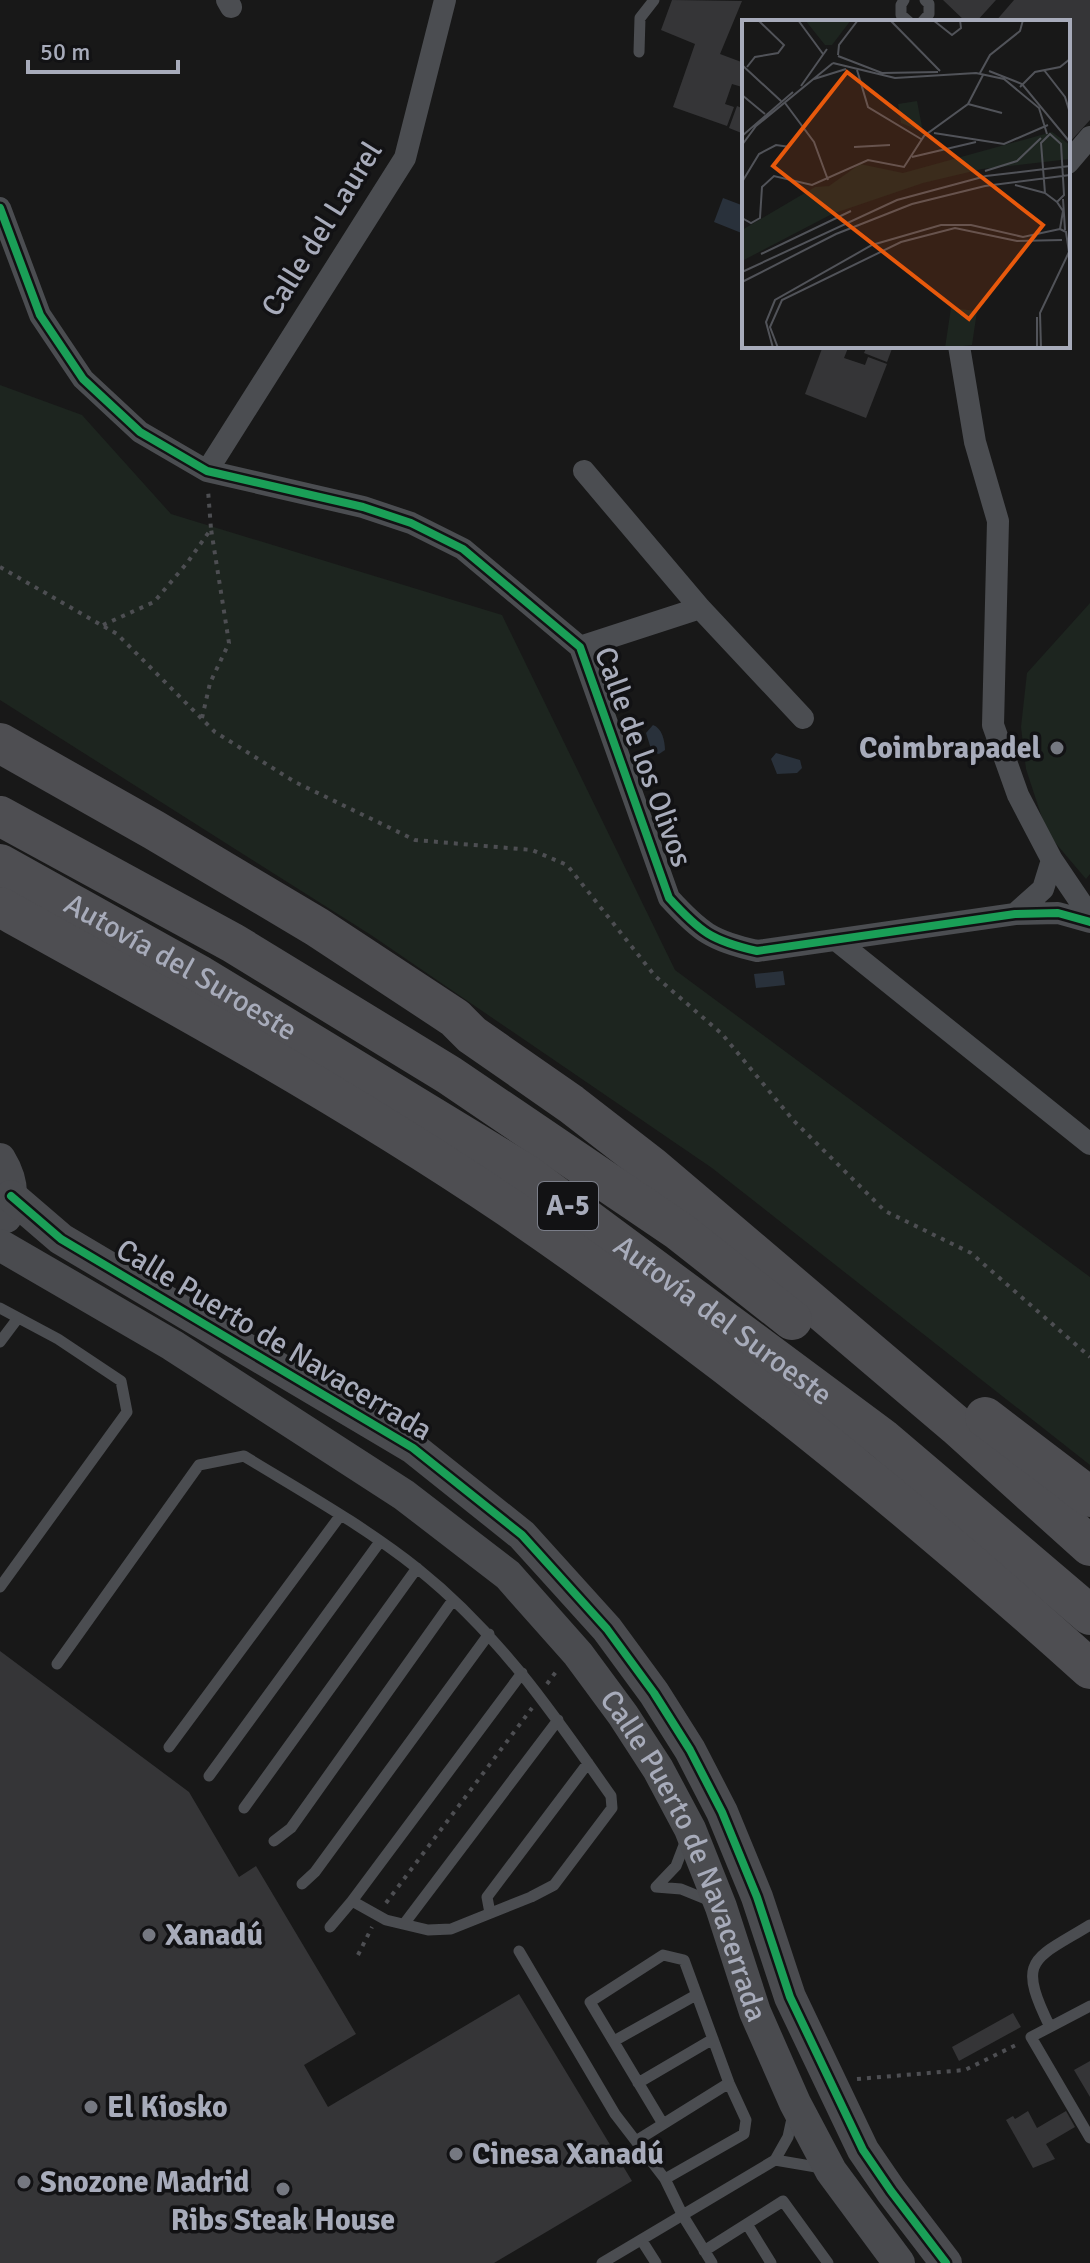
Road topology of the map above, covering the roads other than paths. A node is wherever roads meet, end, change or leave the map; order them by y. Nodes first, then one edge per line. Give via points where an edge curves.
1 (445, 0) edge
2 (654, 0) edge
3 (904, 0) edge
4 (925, 0) edge
5 (907, 20) edge
6 (924, 20) edge
7 (639, 52) dead end
8 (1090, 137) edge
9 (1070, 161) edge
10 (0, 208) edge
11 (959, 348) edge
12 (584, 471) dead end
13 (207, 478) junction
14 (700, 608) junction
15 (580, 647) junction
16 (803, 718) dead end
17 (0, 743) edge
18 (0, 816) edge
19 (1052, 860) junction
20 (0, 864) edge
21 (0, 907) edge
22 (1015, 914) junction
23 (1090, 919) edge
24 (836, 940) junction
25 (455, 1018) junction
26 (1090, 1144) edge
27 (0, 1159) edge
28 (11, 1196) junction
29 (0, 1228) edge
30 (0, 1245) edge
31 (0, 1308) edge
32 (18, 1318) junction
33 (0, 1342) edge
34 (1017, 1444) junction
35 (1090, 1497) edge
36 (1090, 1515) edge
37 (340, 1516) junction
38 (379, 1543) junction
39 (1090, 1546) edge
40 (1090, 1563) edge
41 (417, 1568) junction
42 (0, 1587) edge
43 (453, 1600) junction
44 (1090, 1615) edge
45 (1044, 1628) junction
46 (489, 1634) junction
47 (57, 1664) dead end
48 (1090, 1669) edge
49 (522, 1673) junction
50 (1090, 1694) edge
51 (558, 1720) junction
52 (169, 1747) dead end
53 (588, 1763) junction
54 (209, 1776) dead end
55 (244, 1808) dead end
56 (690, 1829) junction
57 (274, 1841) dead end
58 (302, 1884) dead end
59 (352, 1901) junction
60 (721, 1907) junction
61 (490, 1913) junction
62 (404, 1924) junction
63 (1090, 1925) edge
64 (330, 1927) dead end
65 (519, 1951) dead end
66 (696, 1995) junction
67 (1090, 2006) edge
68 (1050, 2027) junction
69 (713, 2039) junction
70 (614, 2041) junction
71 (638, 2083) junction
72 (729, 2083) junction
73 (795, 2103) junction
74 (663, 2124) junction
75 (1090, 2138) edge
76 (636, 2141) junction
77 (775, 2160) junction
78 (831, 2171) junction
79 (665, 2179) junction
80 (683, 2216) junction
81 (747, 2224) junction
82 (642, 2241) junction
83 (704, 2251) junction
84 (602, 2263) edge
85 (656, 2263) edge
86 (712, 2263) edge
87 (771, 2263) edge
88 (828, 2263) edge
89 (899, 2263) edge
90 (946, 2263) edge

1 - 13 street, Calle del Laurel via 405,158
2 - 7 lane via 640,18
3 - 5 lane via 901,15
4 - 6 lane via 929,14
8 - 9 street
10 - 13 street, Calle de los Olivos via 40,315 83,379 140,432
11 - 19 street via 975,442 998,521 993,725 1018,795
12 - 14 street
13 - 15 street, Calle de los Olivos via 363,507 411,523 463,549
14 - 15 street
14 - 16 street
15 - 24 street, Calle de los Olivos via 669,898 694,926 722,943 757,951
17 - 25 highway via 317,927
18 - 40 highway, Autovía del Suroeste / A-5 via 233,943 435,1067 679,1231
19 - 22 street via 1043,889
19 - 23 street
20 - 44 highway, Autovía del Suroeste / A-5 via 201,976 526,1174 882,1438
21 - 45 highway via 186,1010 507,1207 698,1343 857,1466
22 - 23 street, Calle de los Olivos
22 - 24 street, Calle de los Olivos
24 - 26 street
25 - 34 highway via 477,1027 692,1177
25 - 39 highway via 651,1166
27 - 28 street
28 - 29 street
28 - 90 street, Calle Puerto de Navacerrada via 61,1239 413,1448 522,1535 607,1629 690,1750 728,1826 790,1997 863,2150
30 - 56 street, Calle Puerto de Navacerrada via 172,1345 404,1495 508,1575 578,1654 630,1726
31 - 32 lane
32 - 33 lane
32 - 42 lane via 121,1381 127,1412
34 - 35 highway
34 - 36 highway
37 - 38 lane
37 - 47 lane via 244,1456 199,1465
37 - 52 lane
38 - 41 lane
38 - 54 lane
41 - 43 lane
41 - 55 lane
43 - 46 lane
43 - 57 lane via 291,1828
45 - 48 highway
45 - 50 highway via 1072,1677
46 - 49 lane
46 - 58 lane
49 - 51 lane
49 - 59 lane
51 - 53 lane
51 - 62 lane
53 - 61 lane via 487,1897
53 - 61 lane via 611,1796 612,1808 554,1885
56 - 60 street, Calle Puerto de Navacerrada
56 - 60 lane via 676,1866 656,1887 681,1889
59 - 62 lane
59 - 64 lane
60 - 73 street, Calle Puerto de Navacerrada via 755,2012
61 - 62 lane via 451,1929
63 - 68 lane via 1037,1957 1032,1972 1036,1999
65 - 76 lane
66 - 69 lane
66 - 70 lane
66 - 70 lane via 684,1960 663,1955 590,2002
67 - 68 lane
68 - 75 lane via 1031,2037
69 - 71 lane
69 - 72 lane
70 - 71 lane
71 - 74 lane
72 - 74 lane
72 - 79 lane via 746,2120 744,2134
73 - 77 lane via 788,2137
73 - 78 street, Calle Puerto de Navacerrada
74 - 76 lane
76 - 79 lane
77 - 78 lane
77 - 80 lane
78 - 89 street, Calle Puerto de Navacerrada
79 - 80 lane
80 - 82 lane
80 - 83 lane
81 - 83 lane
81 - 87 lane
81 - 88 lane via 783,2201
82 - 84 lane
82 - 85 lane
83 - 86 lane

